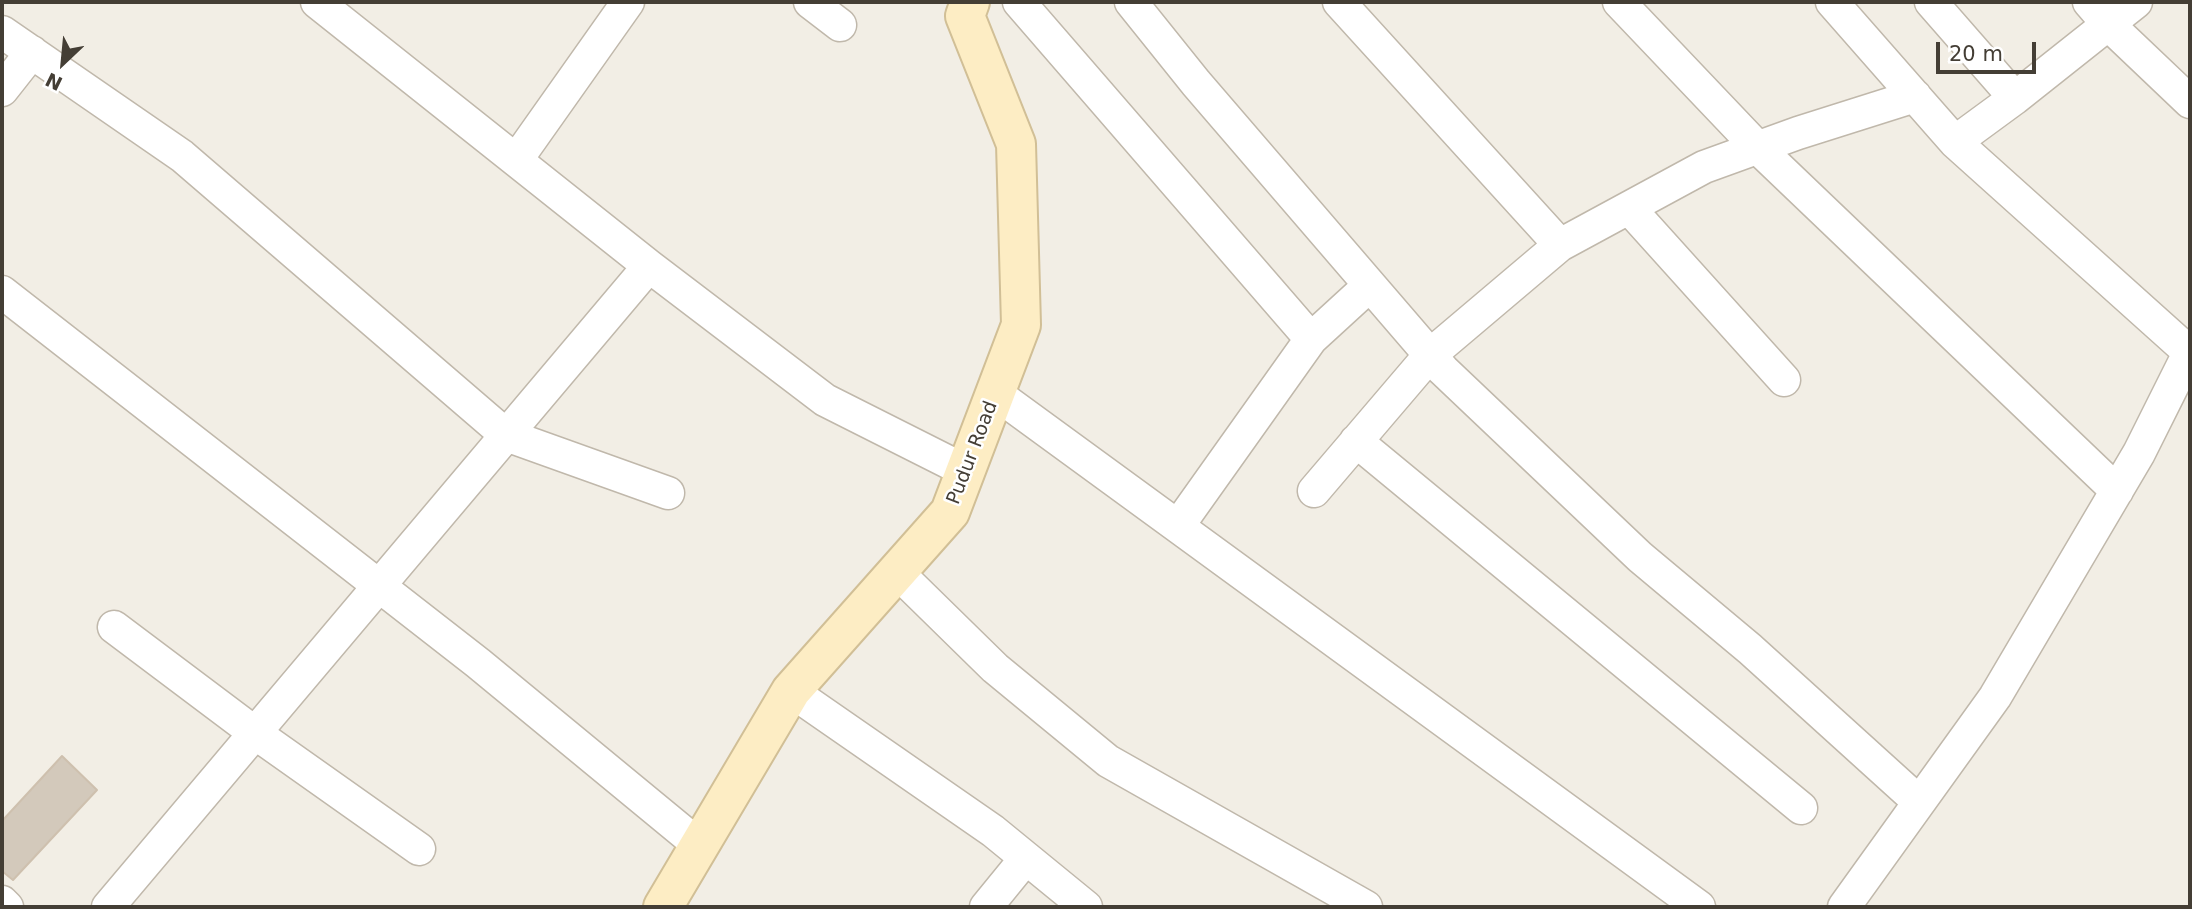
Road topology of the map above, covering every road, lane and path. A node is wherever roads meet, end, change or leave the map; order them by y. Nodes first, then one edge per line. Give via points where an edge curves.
1 (317, 2) edge
2 (628, 2) edge
3 (810, 2) edge
4 (970, 2) edge
5 (1019, 2) edge
6 (1131, 2) edge
7 (1339, 2) edge
8 (1619, 2) edge
9 (1832, 2) edge
10 (1931, 2) edge
11 (2136, 2) edge
12 (2098, 13) edge
13 (840, 25) dead end
14 (2, 32) edge
15 (32, 52) junction
16 (2, 90) edge
17 (1914, 96) junction
18 (2015, 98) junction
19 (2190, 103) edge
20 (1955, 142) junction
21 (1758, 148) junction
22 (517, 159) junction
23 (1629, 208) junction
24 (1560, 245) junction
25 (649, 265) junction
26 (1370, 285) junction
27 (2, 292) edge
28 (1311, 339) junction
29 (2190, 351) edge
30 (1430, 355) junction
31 (1784, 380) dead end
32 (995, 393) junction
33 (506, 435) junction
34 (1356, 441) junction
35 (966, 471) junction
36 (1314, 491) dead end
37 (2117, 491) junction
38 (668, 493) dead end
39 (1178, 526) junction
40 (897, 572) junction
41 (379, 586) junction
42 (114, 627) dead end
43 (791, 691) junction
44 (255, 733) junction
45 (1919, 802) junction
46 (1801, 808) dead end
47 (700, 846) junction
48 (419, 849) dead end
49 (1026, 858) junction
50 (2, 902) edge
51 (8, 907) edge
52 (108, 907) edge
53 (663, 907) edge
54 (986, 907) edge
55 (1086, 907) edge
56 (1366, 907) edge
57 (1699, 907) edge
58 (1844, 907) edge

1 - 22 street
2 - 22 street
3 - 13 street
4 - 32 street, Pudur Road via 965,16 1016,144 1021,325
5 - 28 street
6 - 26 street
7 - 24 street
8 - 21 street
9 - 17 street
10 - 18 street
11 - 12 street
12 - 18 street
12 - 19 street
14 - 15 street
15 - 16 street
15 - 33 street via 182,156
17 - 20 street
17 - 21 street
18 - 20 street
20 - 29 street
21 - 23 street via 1704,167
21 - 37 street
22 - 25 street
23 - 24 street
23 - 31 street
24 - 30 street
25 - 33 street
25 - 35 street via 825,400
26 - 28 street
26 - 30 street
27 - 41 street
28 - 39 street
29 - 37 street
30 - 34 street
30 - 45 street via 1640,556
32 - 35 street, Pudur Road
32 - 39 street
33 - 38 street
33 - 41 street
34 - 36 street
34 - 46 street
35 - 40 street, Pudur Road via 950,512
37 - 45 street via 1995,697
39 - 57 street
40 - 43 street, Pudur Road
40 - 56 street via 995,668 1108,761
41 - 44 street
41 - 47 street
42 - 44 street
43 - 47 street, Pudur Road
43 - 49 street
44 - 48 street
44 - 52 street
45 - 58 street
47 - 53 street, Pudur Road
49 - 54 street
49 - 55 street
50 - 51 street

